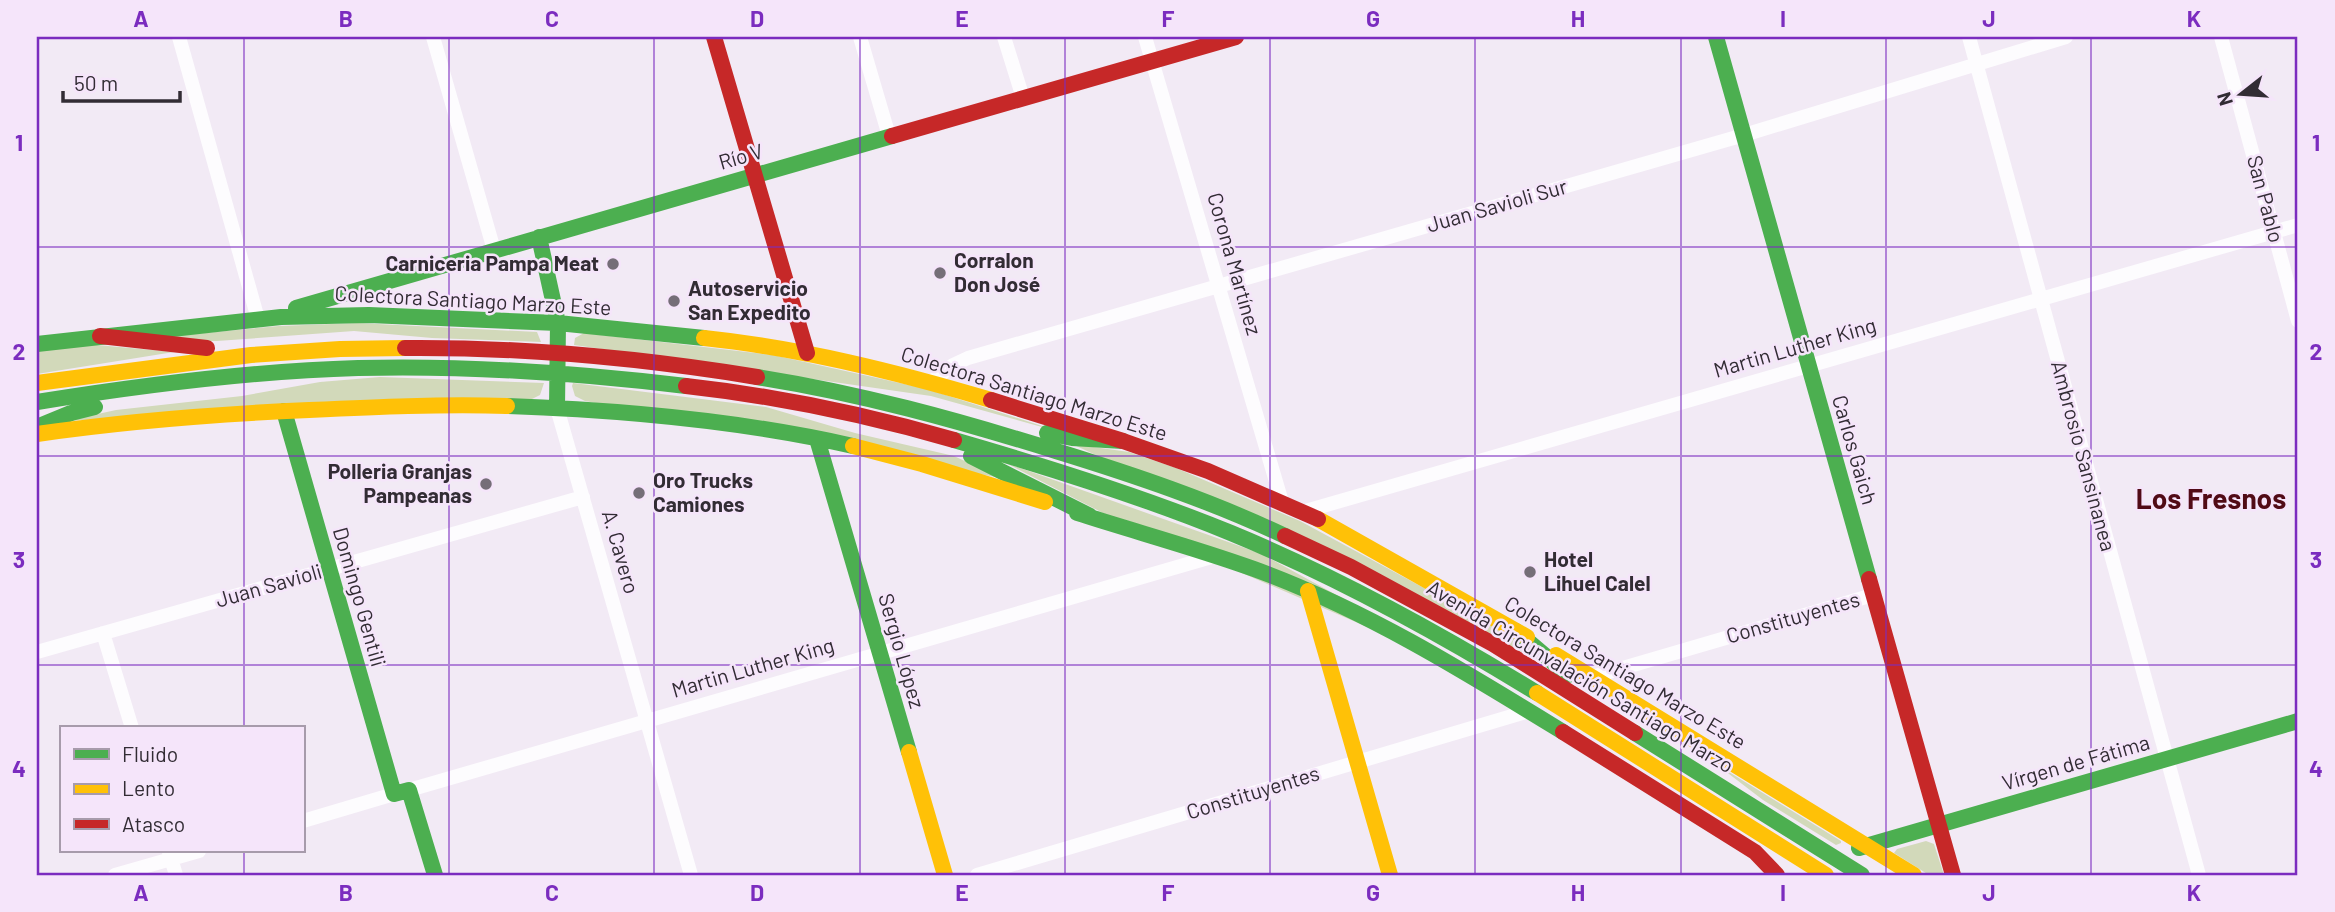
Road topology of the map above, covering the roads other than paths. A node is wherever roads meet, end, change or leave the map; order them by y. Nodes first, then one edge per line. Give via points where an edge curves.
1 (179, 37) edge
2 (433, 37) edge
3 (714, 37) edge
4 (860, 37) edge
5 (1004, 37) edge
6 (1146, 37) edge
7 (1236, 37) edge
8 (1716, 37) edge
9 (1969, 37) edge
10 (2066, 37) edge
11 (2221, 37) edge
12 (1153, 61) junction
13 (1977, 64) junction
14 (1023, 98) junction
15 (1744, 135) junction
16 (889, 136) junction
17 (755, 175) junction
18 (2298, 225) edge
19 (2274, 232) junction
20 (540, 237) junction
21 (495, 250) junction
22 (1218, 286) junction
23 (2041, 299) junction
24 (258, 319) junction
25 (2298, 321) edge
26 (558, 323) junction
27 (100, 337) junction
28 (37, 344) edge
29 (466, 349) junction
30 (807, 353) junction
31 (558, 355) junction
32 (1809, 366) junction
33 (315, 370) junction
34 (556, 372) junction
35 (931, 382) junction
36 (37, 383) edge
37 (783, 399) junction
38 (886, 401) junction
39 (37, 402) edge
40 (557, 408) junction
41 (284, 411) junction
42 (37, 427) edge
43 (37, 435) edge
44 (817, 439) junction
45 (1123, 441) junction
46 (583, 497) junction
47 (1282, 502) junction
48 (1302, 512) junction
49 (1090, 516) junction
50 (1215, 556) junction
51 (329, 569) junction
52 (1308, 592) junction
53 (1873, 594) junction
54 (1516, 631) junction
55 (103, 634) junction
56 (37, 652) edge
57 (880, 653) junction
58 (1592, 677) junction
59 (1529, 711) junction
60 (647, 721) junction
61 (2298, 721) edge
62 (131, 726) edge
63 (2166, 759) junction
64 (1357, 762) junction
65 (401, 792) junction
66 (1762, 813) junction
67 (304, 821) edge
68 (1939, 825) junction
69 (1866, 845) junction
70 (192, 852) edge
71 (170, 855) edge
72 (1835, 858) junction
73 (1814, 873) edge
74 (115, 875) edge
75 (176, 875) edge
76 (435, 875) edge
77 (691, 875) edge
78 (945, 875) edge
79 (977, 875) edge
80 (1390, 875) edge
81 (1776, 875) edge
82 (1862, 875) edge
83 (1914, 875) edge
84 (1954, 875) edge
85 (2199, 875) edge

1 - 24 street
2 - 21 street
3 - 17 main road
4 - 16 street
5 - 14 street
6 - 12 street, Corona Martínez
7 - 12 main road, Río V
8 - 15 main road, Carlos Gaich
9 - 13 street, Ambrosio Sansinanea
10 - 13 street, Juan Savioli Sur
11 - 19 street, San Pablo
12 - 14 main road, Río V
12 - 22 street, Corona Martínez
13 - 15 street, Juan Savioli Sur
13 - 23 street, Ambrosio Sansinanea
14 - 16 main road, Río V
15 - 22 street, Juan Savioli Sur
15 - 32 main road, Carlos Gaich
16 - 17 main road, Río V
17 - 20 main road, Río V
17 - 30 main road
18 - 19 street, Martin Luther King
19 - 23 street, Martin Luther King
19 - 25 street, San Pablo
20 - 21 main road, Río V
20 - 26 main road, A. Cavero
21 - 24 main road, Río V
22 - 35 street, Juan Savioli Sur via 968,358
22 - 47 street, Corona Martínez
23 - 32 street, Martin Luther King
23 - 63 street, Ambrosio Sansinanea
24 - 26 main road, Colectora Santiago Marzo Este via 369,315
24 - 27 main road, Colectora Santiago Marzo Este
26 - 30 main road, Colectora Santiago Marzo Este
26 - 31 main road, A. Cavero
27 - 28 main road, Colectora Santiago Marzo Este
27 - 29 main road via 203,348 346,338
29 - 31 main road, Avenida Circunvalación Santiago Marzo
29 - 36 main road, Avenida Circunvalación Santiago Marzo via 283,353
30 - 35 main road, Colectora Santiago Marzo Este
31 - 34 main road, A. Cavero
31 - 38 main road, Avenida Circunvalación Santiago Marzo via 715,370
32 - 48 street, Martin Luther King
32 - 53 main road, Carlos Gaich
33 - 34 main road, Avenida Circunvalación Santiago Marzo via 438,367
33 - 39 main road, Avenida Circunvalación Santiago Marzo via 179,382
33 - 42 main road via 251,388 82,410
34 - 37 main road, Avenida Circunvalación Santiago Marzo
34 - 40 main road, A. Cavero
35 - 45 main road, Colectora Santiago Marzo Este
37 - 49 main road via 842,423 972,456
37 - 73 main road, Avenida Circunvalación Santiago Marzo via 946,436 1080,477 1204,521 1283,556 1472,654
38 - 45 main road via 940,404 1057,436
38 - 66 main road, Avenida Circunvalación Santiago Marzo via 1113,467 1270,529 1493,644
40 - 41 main road via 436,405
40 - 44 main road via 662,415
40 - 46 street, A. Cavero
41 - 43 main road via 154,419
41 - 51 main road, Domingo Gentili
44 - 49 main road via 934,467
44 - 57 main road, Sergio López
45 - 47 main road, Colectora Santiago Marzo Este
46 - 51 street, Juan Savioli
46 - 60 street, A. Cavero
47 - 48 main road, Colectora Santiago Marzo Este
48 - 54 main road, Colectora Santiago Marzo Este
49 - 50 main road
50 - 52 main road
50 - 57 street, Martin Luther King
51 - 55 street, Juan Savioli
51 - 65 main road, Domingo Gentili
52 - 59 main road via 1433,653
52 - 64 main road
53 - 58 street, Constituyentes
53 - 68 main road, Carlos Gaich
54 - 58 main road, Colectora Santiago Marzo Este
54 - 66 main road via 1564,672 1696,756
55 - 56 street, Juan Savioli
55 - 62 street
57 - 60 street, Martin Luther King
57 - 78 main road, Sergio López
58 - 69 main road, Colectora Santiago Marzo Este
59 - 64 street, Constituyentes
59 - 81 main road via 1755,852
60 - 65 street, Martin Luther King
60 - 77 street, A. Cavero
61 - 63 main road, Vírgen de Fátima
63 - 68 main road, Vírgen de Fátima
63 - 85 street, Ambrosio Sansinanea
64 - 79 street, Constituyentes
64 - 80 main road
65 - 67 street, Martin Luther King
65 - 76 main road, Domingo Gentili
66 - 72 main road, Avenida Circunvalación Santiago Marzo
68 - 69 main road, Vírgen de Fátima
68 - 84 main road, Carlos Gaich
69 - 72 main road, Vírgen de Fátima
69 - 83 main road, Colectora Santiago Marzo Este
70 - 71 street
71 - 74 street
71 - 75 street
72 - 73 main road, Vírgen de Fátima
72 - 82 main road, Avenida Circunvalación Santiago Marzo

